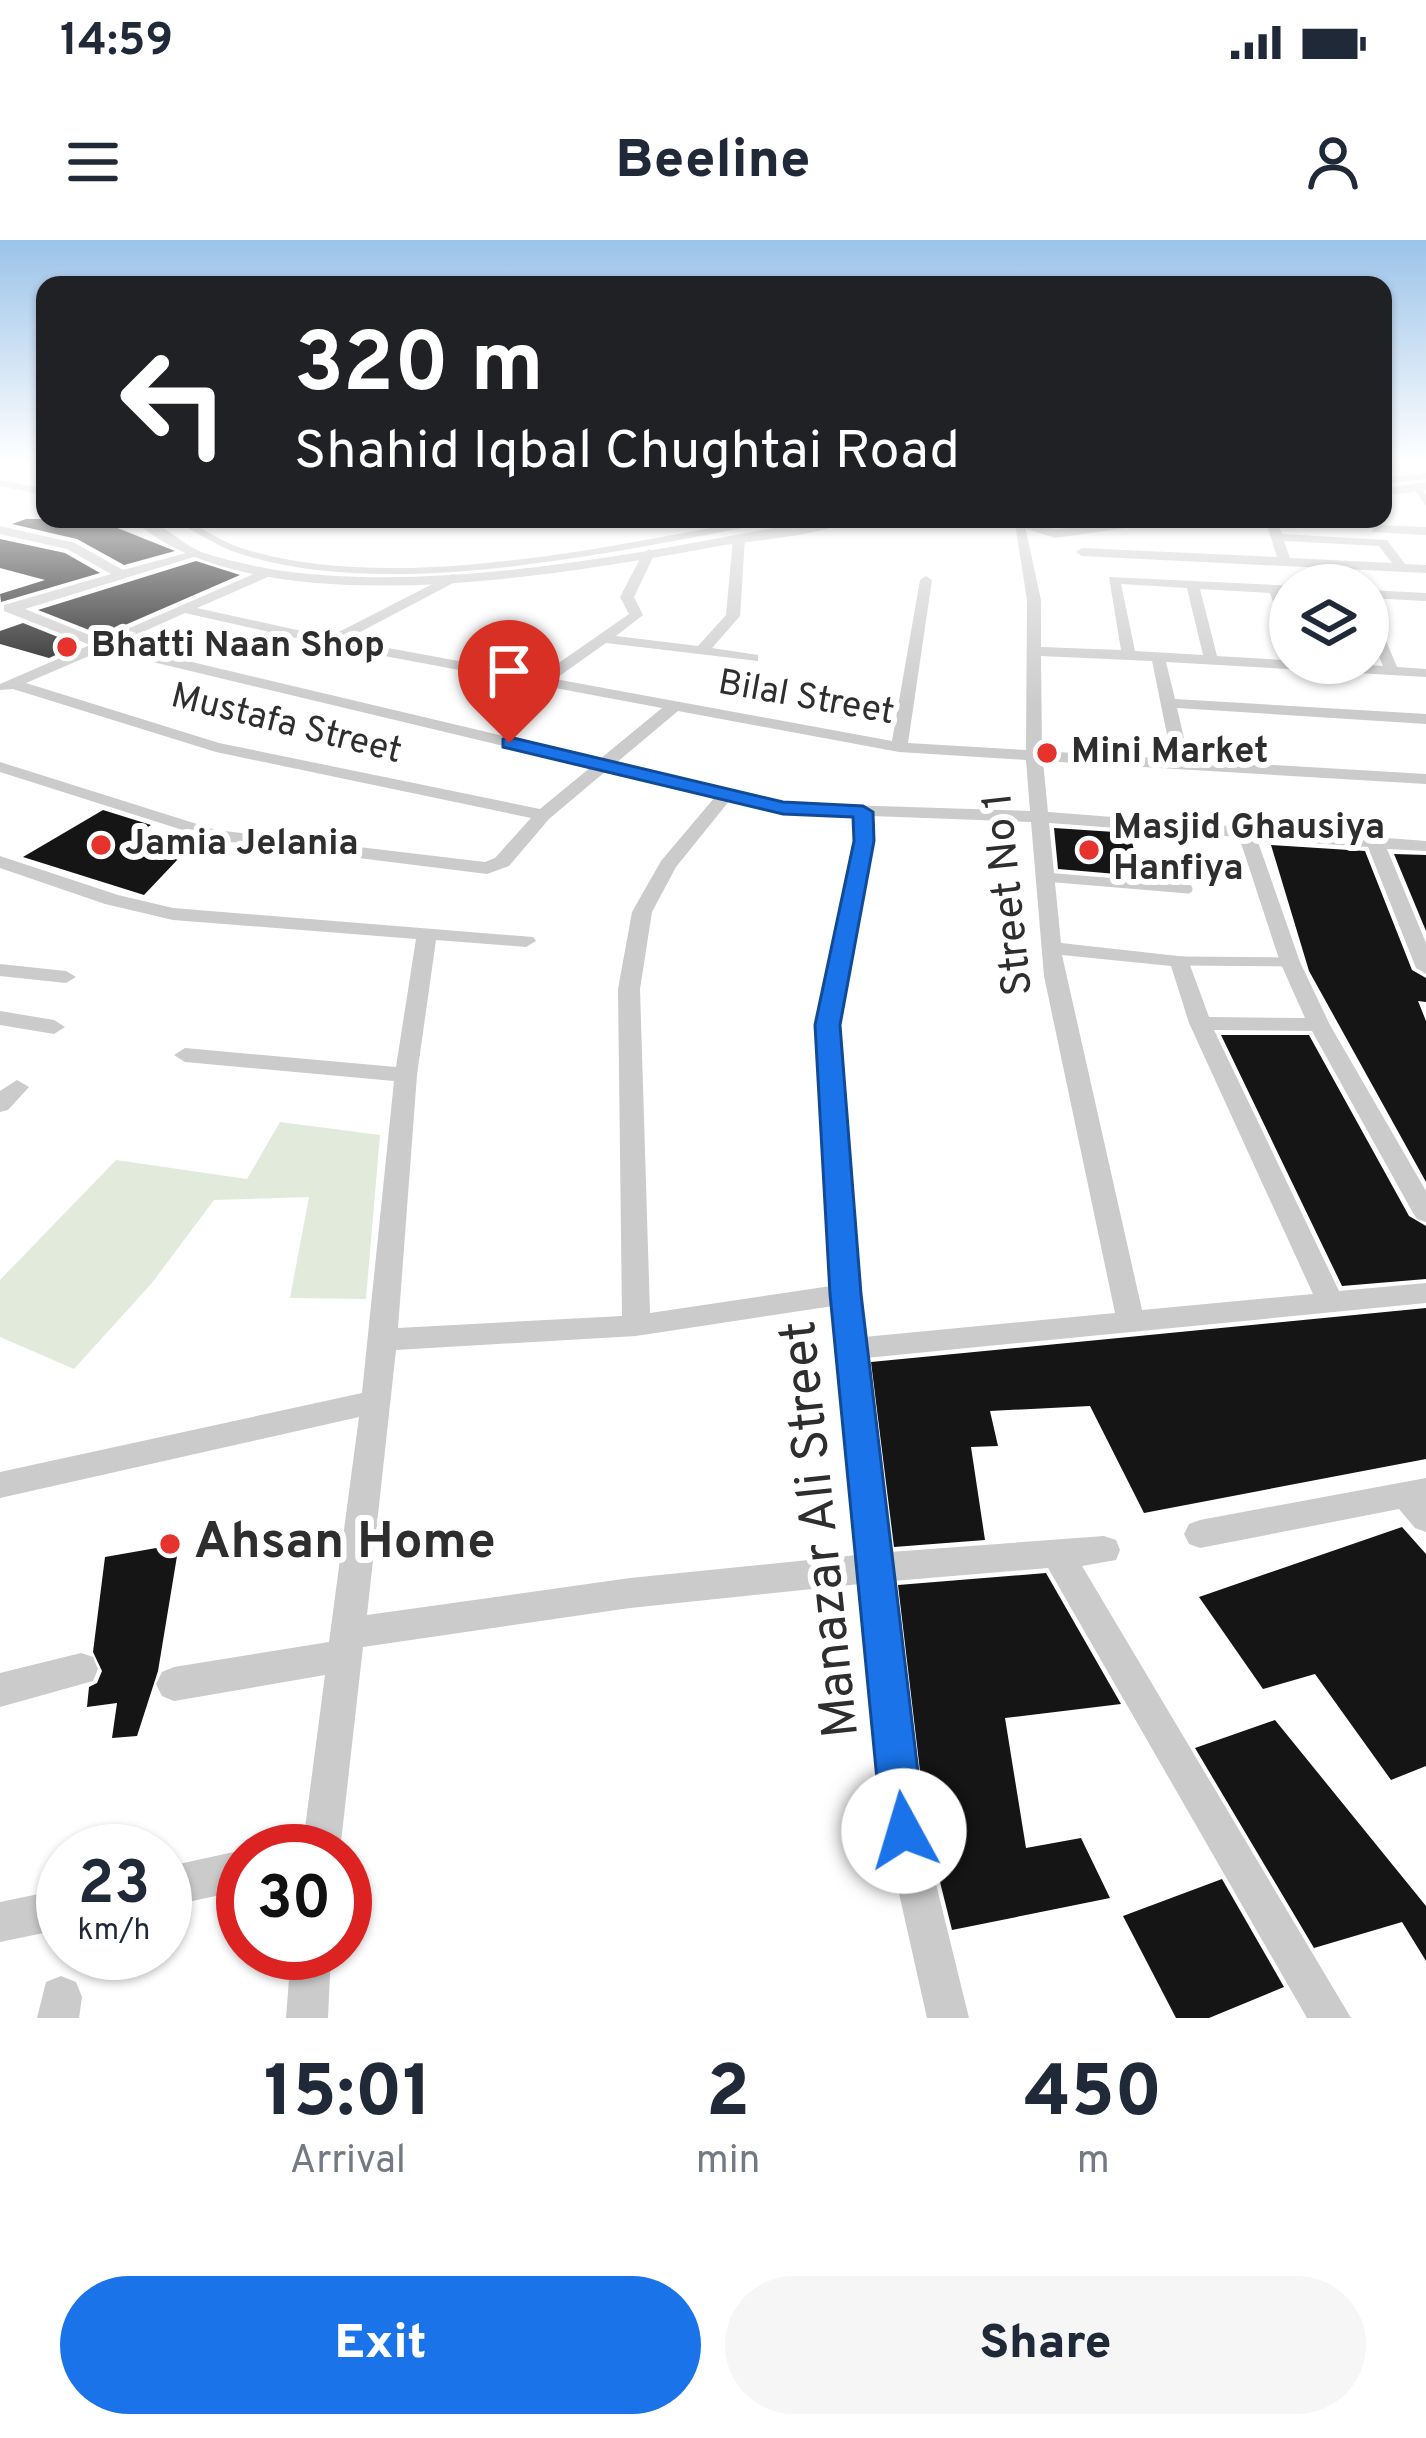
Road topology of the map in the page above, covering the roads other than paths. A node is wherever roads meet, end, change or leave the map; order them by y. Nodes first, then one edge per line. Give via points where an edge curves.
1 (52, 542) edge
2 (170, 542) edge
3 (212, 542) edge
4 (637, 542) edge
5 (715, 542) edge
6 (739, 542) edge
7 (1021, 542) edge
8 (1278, 542) edge
9 (1365, 542) edge
10 (1082, 552) dead end
11 (193, 553) junction
12 (650, 553) junction
13 (1285, 561) junction
14 (1414, 569) edge
15 (266, 572) junction
16 (122, 575) junction
17 (452, 578) junction
18 (926, 580) dead end
19 (1193, 585) junction
20 (1269, 589) edge
21 (1426, 592) edge
22 (1389, 593) edge
23 (6, 607) edge
24 (185, 609) junction
25 (603, 638) junction
26 (331, 642) junction
27 (102, 645) junction
28 (702, 651) junction
29 (1035, 651) junction
30 (1129, 655) junction
31 (1158, 657) junction
32 (752, 658) dead end
33 (1210, 660) junction
34 (1269, 663) edge
35 (1389, 663) edge
36 (1389, 670) edge
37 (1392, 670) junction
38 (1426, 672) edge
39 (544, 680) junction
40 (6, 687) edge
41 (1168, 704) junction
42 (674, 706) junction
43 (1426, 719) edge
44 (899, 747) junction
45 (1034, 757) junction
46 (600, 764) junction
47 (0, 767) edge
48 (1182, 767) junction
49 (1426, 779) edge
50 (726, 794) junction
51 (863, 812) junction
52 (543, 815) junction
53 (1040, 817) junction
54 (1246, 832) junction
55 (1376, 842) junction
56 (1426, 846) edge
57 (0, 862) edge
58 (1045, 877) junction
59 (1189, 889) dead end
60 (428, 935) junction
61 (526, 941) dead end
62 (1052, 948) junction
63 (1180, 961) junction
64 (1290, 962) junction
65 (1426, 968) edge
66 (4, 975) edge
67 (66, 977) dead end
68 (0, 1018) edge
69 (1200, 1023) junction
70 (1319, 1025) junction
71 (54, 1027) dead end
72 (185, 1055) dead end
73 (406, 1075) junction
74 (1426, 1213) edge
75 (1426, 1293) edge
76 (845, 1294) junction
77 (1330, 1301) junction
78 (1130, 1320) junction
79 (636, 1326) junction
80 (383, 1340) junction
81 (852, 1349) junction
82 (375, 1402) junction
83 (0, 1485) edge
84 (1419, 1501) edge
85 (1200, 1534) dead end
86 (1104, 1550) dead end
87 (1057, 1553) junction
88 (876, 1565) junction
89 (346, 1644) junction
90 (81, 1669) dead end
91 (174, 1684) dead end
92 (0, 1690) edge
93 (324, 1824) edge
94 (36, 1915) edge
95 (0, 1922) edge
96 (309, 1980) edge
97 (307, 2018) edge
98 (948, 2018) edge
99 (1330, 2018) edge

1 - 16 street
2 - 11 street
3 - 4 lane via 251,557 406,568 522,561
5 - 12 street
6 - 28 street via 733,616
7 - 29 street, Street No 1 via 1030,562
8 - 13 street
9 - 14 street via 1383,543
10 - 13 street
11 - 15 street
11 - 16 street
12 - 17 street
12 - 25 street via 627,597 636,615
13 - 14 street
14 - 21 street
15 - 17 street
15 - 24 street
16 - 23 street
17 - 26 street
18 - 44 street
19 - 20 street
19 - 30 street via 1114,580
19 - 33 street
21 - 22 street
23 - 27 street
24 - 26 street, Bilal Street
24 - 27 street
25 - 28 street
25 - 39 street
26 - 39 street, Bilal Street
27 - 40 street
27 - 46 street
28 - 32 street
29 - 30 street
29 - 45 street, Street No 1
30 - 31 street
31 - 33 street
31 - 41 street
33 - 34 street
35 - 37 street
36 - 37 street
37 - 38 street
39 - 42 street, Bilal Street
40 - 52 street, Mustafa Street via 216,747
41 - 43 street
41 - 48 street
42 - 44 street, Bilal Street
42 - 46 street
44 - 45 street, Bilal Street
45 - 48 street, Bilal Street
45 - 53 street, Street No 1
46 - 50 street
46 - 52 street
47 - 52 street via 214,835 495,867
48 - 49 street, Bilal Street
50 - 51 street via 783,808
50 - 79 street via 668,865 638,931 629,988
51 - 53 street
51 - 76 street, Manazar Ali Street via 827,1025
53 - 54 street
53 - 58 street, Street No 1
54 - 55 street
54 - 64 street
55 - 56 street
55 - 65 street
57 - 60 street via 173,914
58 - 59 lane
58 - 62 street, Street No 1
60 - 61 street
60 - 73 street
62 - 63 street
62 - 78 street, Street No 1
63 - 64 lane
63 - 69 street
64 - 70 street
66 - 67 street
68 - 71 street
69 - 70 street
69 - 77 street
70 - 74 street
72 - 73 street
73 - 80 street
75 - 77 street
76 - 79 street
76 - 81 street, Manazar Ali Street
77 - 78 street
78 - 81 street
79 - 80 street
80 - 82 street
81 - 88 street, Manazar Ali Street
82 - 83 street
82 - 89 street
84 - 85 street
86 - 87 street
87 - 88 street
87 - 99 street
88 - 89 street via 477,1611
88 - 98 street, Manazar Ali Street via 904,1831
89 - 91 street via 294,1667
89 - 93 street
90 - 92 street
94 - 95 street
96 - 97 street

